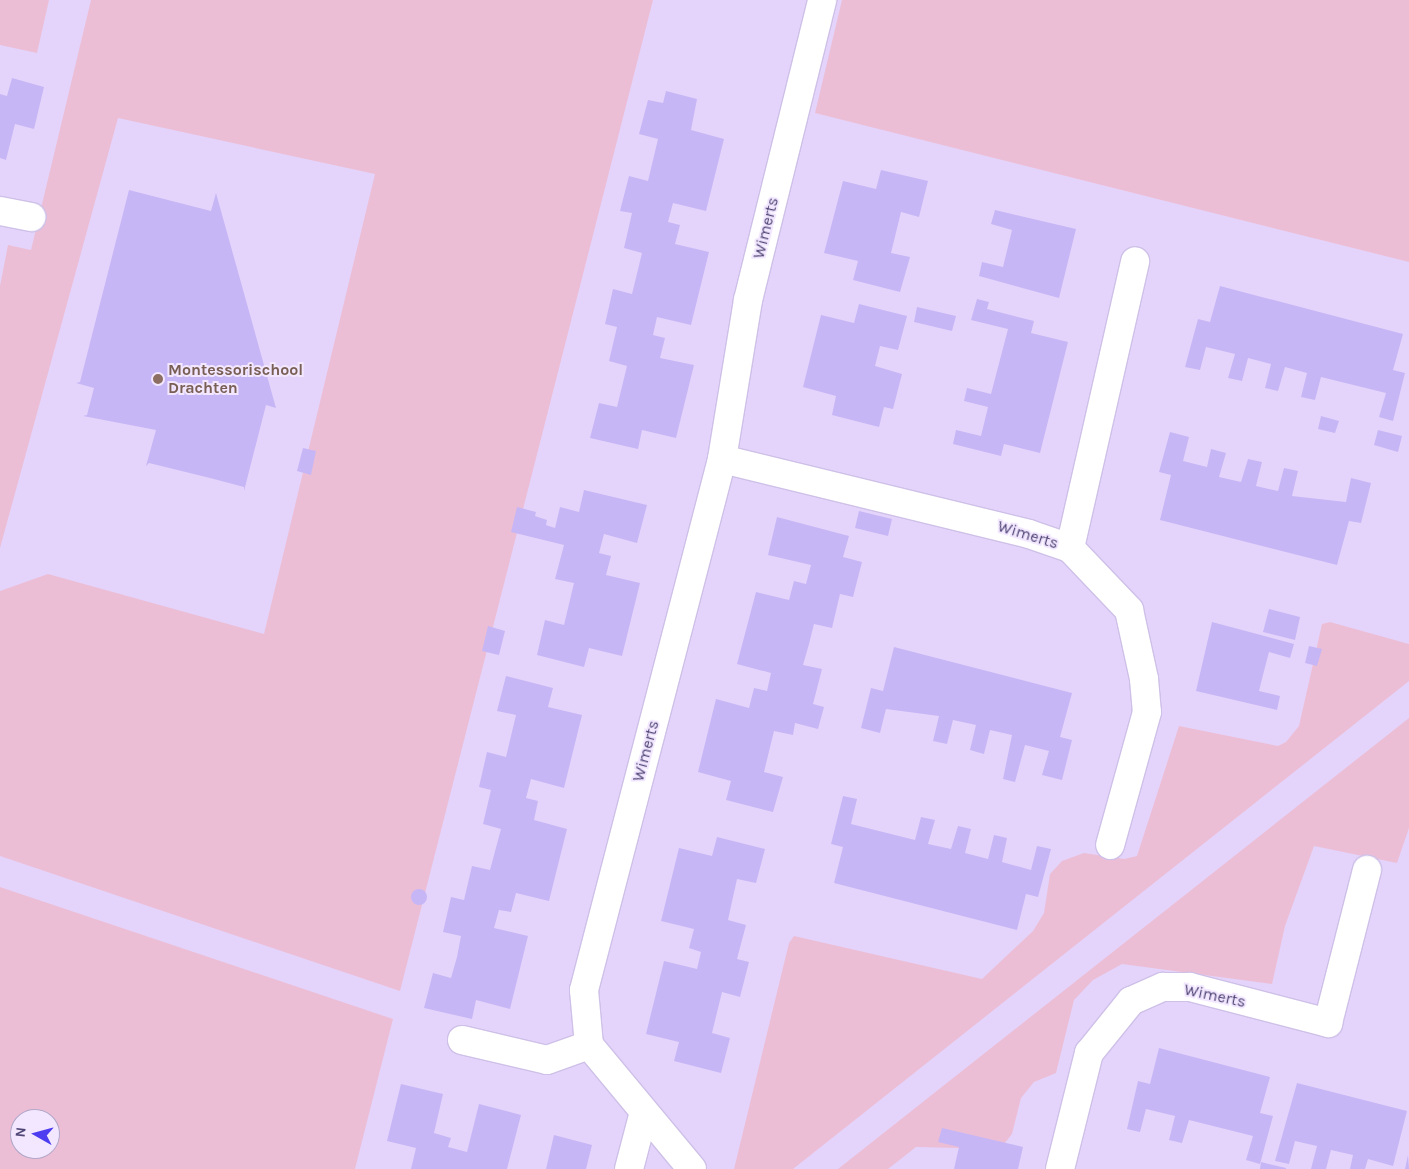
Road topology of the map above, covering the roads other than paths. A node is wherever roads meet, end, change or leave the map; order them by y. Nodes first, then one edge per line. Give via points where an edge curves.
1 (822, 0) edge
2 (0, 211) edge
3 (31, 217) dead end
4 (1135, 261) dead end
5 (722, 459) junction
6 (1070, 548) junction
7 (1110, 845) dead end
8 (1367, 870) dead end
9 (462, 1040) dead end
10 (589, 1045) junction
11 (644, 1112) junction
12 (629, 1169) edge
13 (692, 1169) edge
14 (1060, 1169) edge

1 - 5 street, Wimerts via 748,300
2 - 3 street
4 - 6 street, Wimerts
5 - 6 street, Wimerts via 1029,534
5 - 10 street, Wimerts via 584,990
6 - 7 street, Wimerts via 1128,610 1144,678 1147,712
8 - 14 street, Wimerts via 1328,1023 1190,987 1163,987 1131,1001 1089,1053
9 - 10 street via 547,1060
10 - 11 street
11 - 12 street
11 - 13 street

